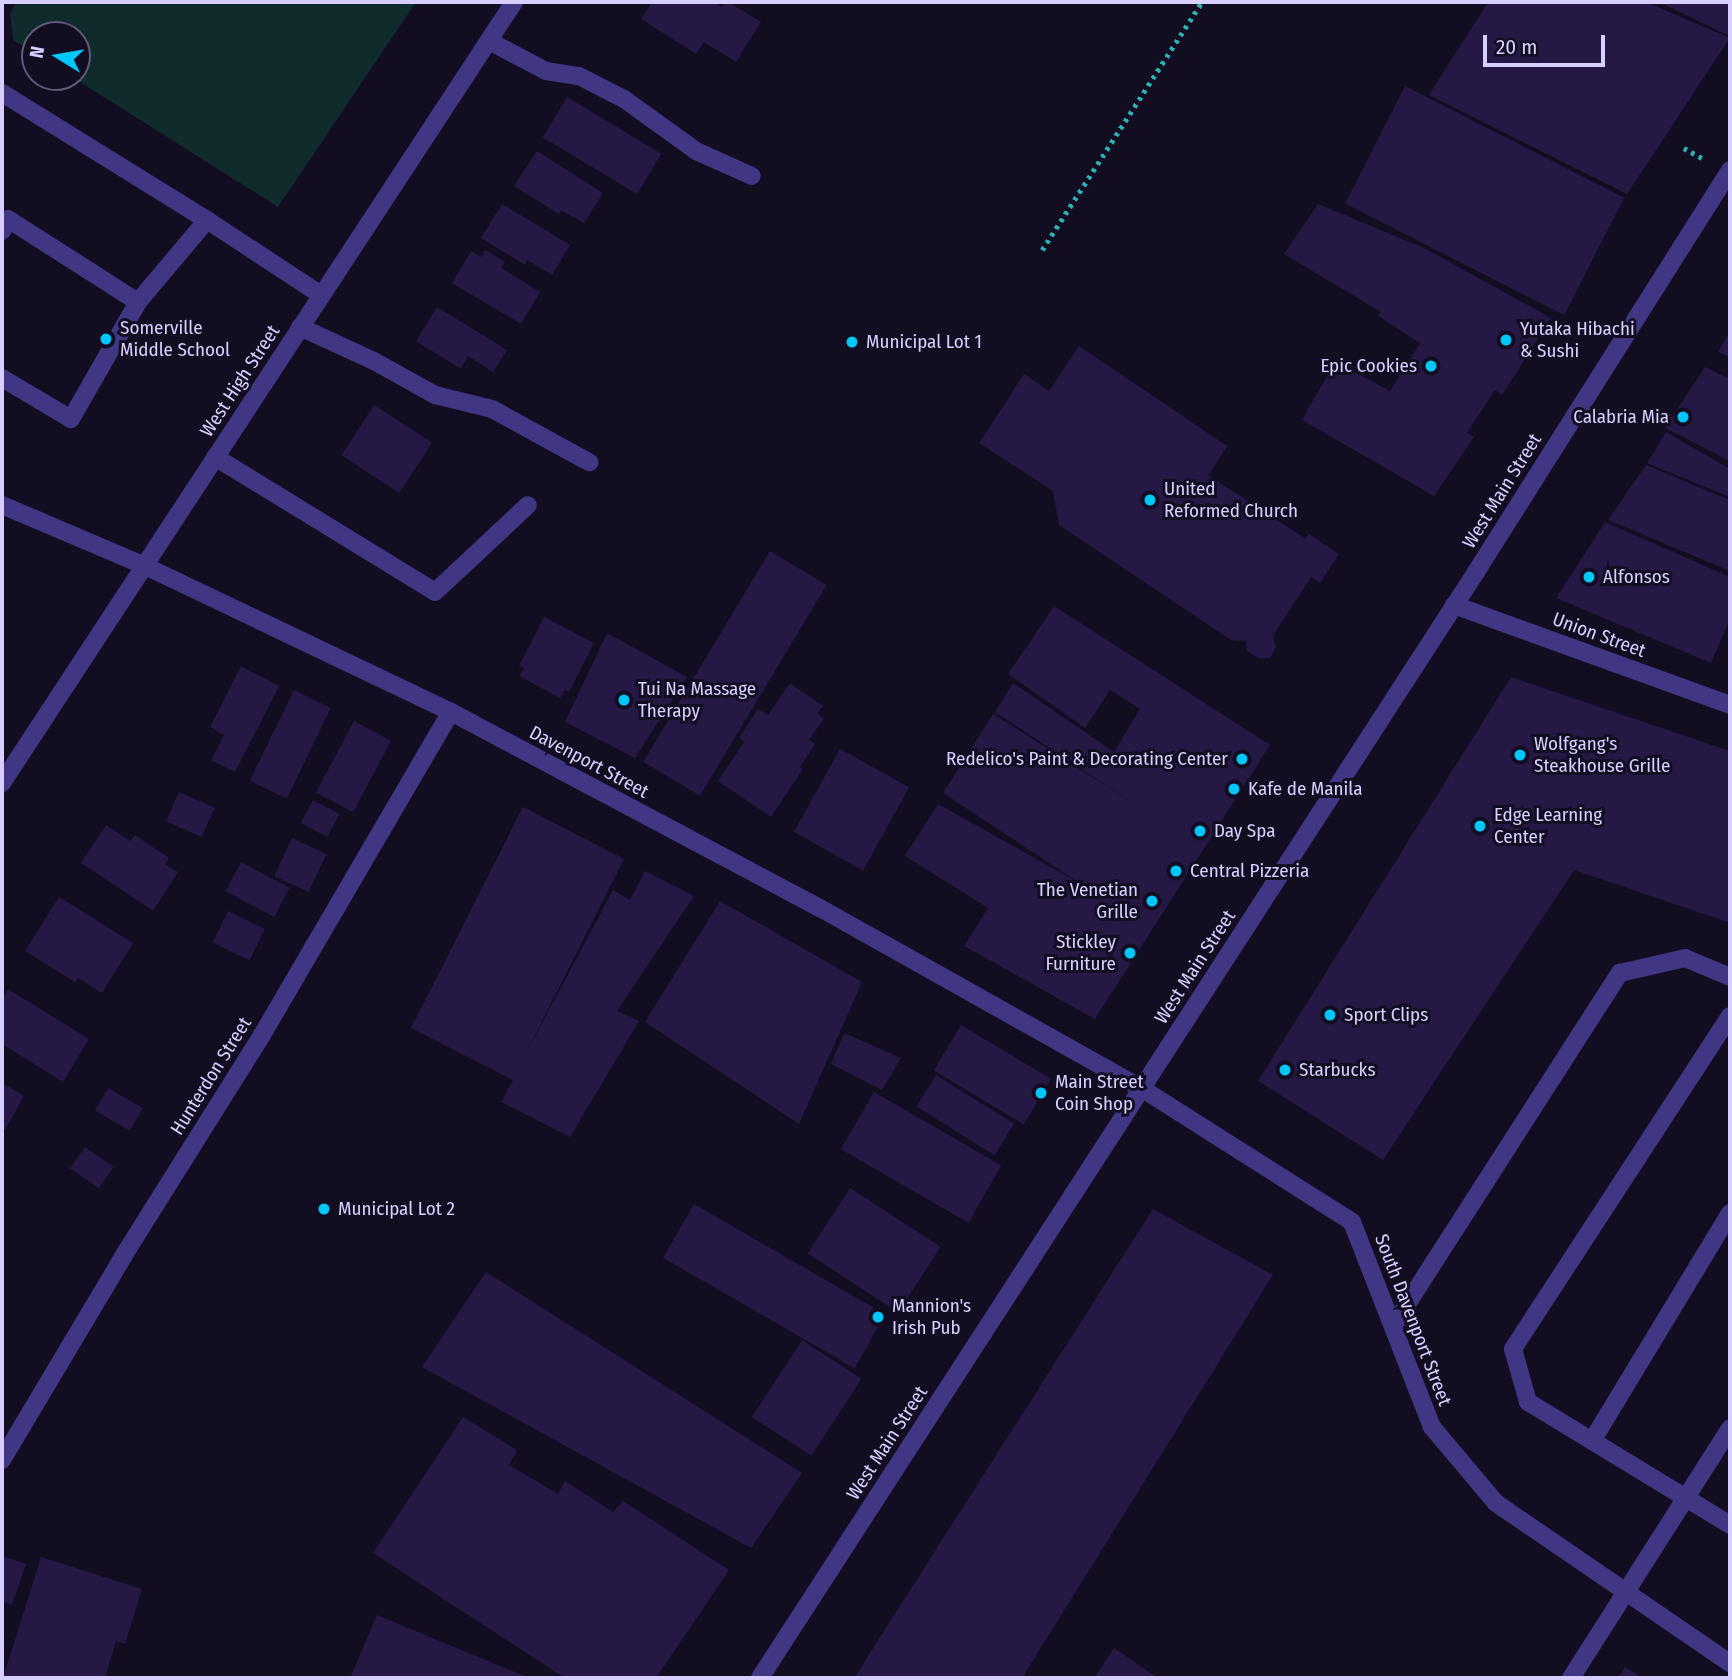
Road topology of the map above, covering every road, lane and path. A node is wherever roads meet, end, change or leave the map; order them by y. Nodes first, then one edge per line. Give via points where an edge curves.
1 (514, 2) edge
2 (1202, 2) edge
3 (489, 41) junction
4 (2, 93) edge
5 (1730, 170) edge
6 (752, 176) dead end
7 (208, 220) junction
8 (2, 231) edge
9 (1042, 250) dead end
10 (321, 295) junction
11 (138, 302) junction
12 (300, 327) junction
13 (2, 378) edge
14 (215, 457) junction
15 (589, 462) dead end
16 (2, 505) edge
17 (528, 505) dead end
18 (143, 565) junction
19 (1454, 605) junction
20 (1730, 705) edge
21 (452, 712) junction
22 (2, 783) edge
23 (1730, 977) edge
24 (1730, 1016) edge
25 (1141, 1088) junction
26 (1730, 1213) edge
27 (1393, 1326) junction
28 (1730, 1428) edge
29 (1592, 1441) junction
30 (2, 1460) edge
31 (1686, 1499) junction
32 (1730, 1525) edge
33 (1627, 1592) junction
34 (1730, 1663) edge
35 (760, 1678) edge
36 (1571, 1678) edge

1 - 3 street, West High Street
2 - 9 path
3 - 6 street via 546,71 579,76 613,93 696,151
3 - 10 street, West High Street
4 - 7 street
5 - 19 street, West Main Street
7 - 10 street
7 - 11 street
8 - 11 street via 8,219
10 - 12 street, West High Street
11 - 13 street via 71,419
12 - 14 street, West High Street
12 - 15 street via 435,395 492,409
14 - 17 street via 435,592
14 - 18 street, West High Street
16 - 18 street, Davenport Street
18 - 21 street, Davenport Street
18 - 22 street, West High Street
19 - 20 street, Union Street
19 - 25 street, West Main Street
21 - 25 street, Davenport Street via 820,908
21 - 30 street, Hunterdon Street via 262,1035
23 - 27 street via 1685,958 1620,973
24 - 29 street via 1513,1349 1528,1402
25 - 27 street, South Davenport Street via 1352,1222
25 - 35 street, West Main Street
26 - 29 street
27 - 33 street, South Davenport Street via 1433,1427 1496,1503
28 - 31 street
29 - 31 street
31 - 32 street
31 - 33 street
33 - 34 street, South Davenport Street
33 - 36 street

